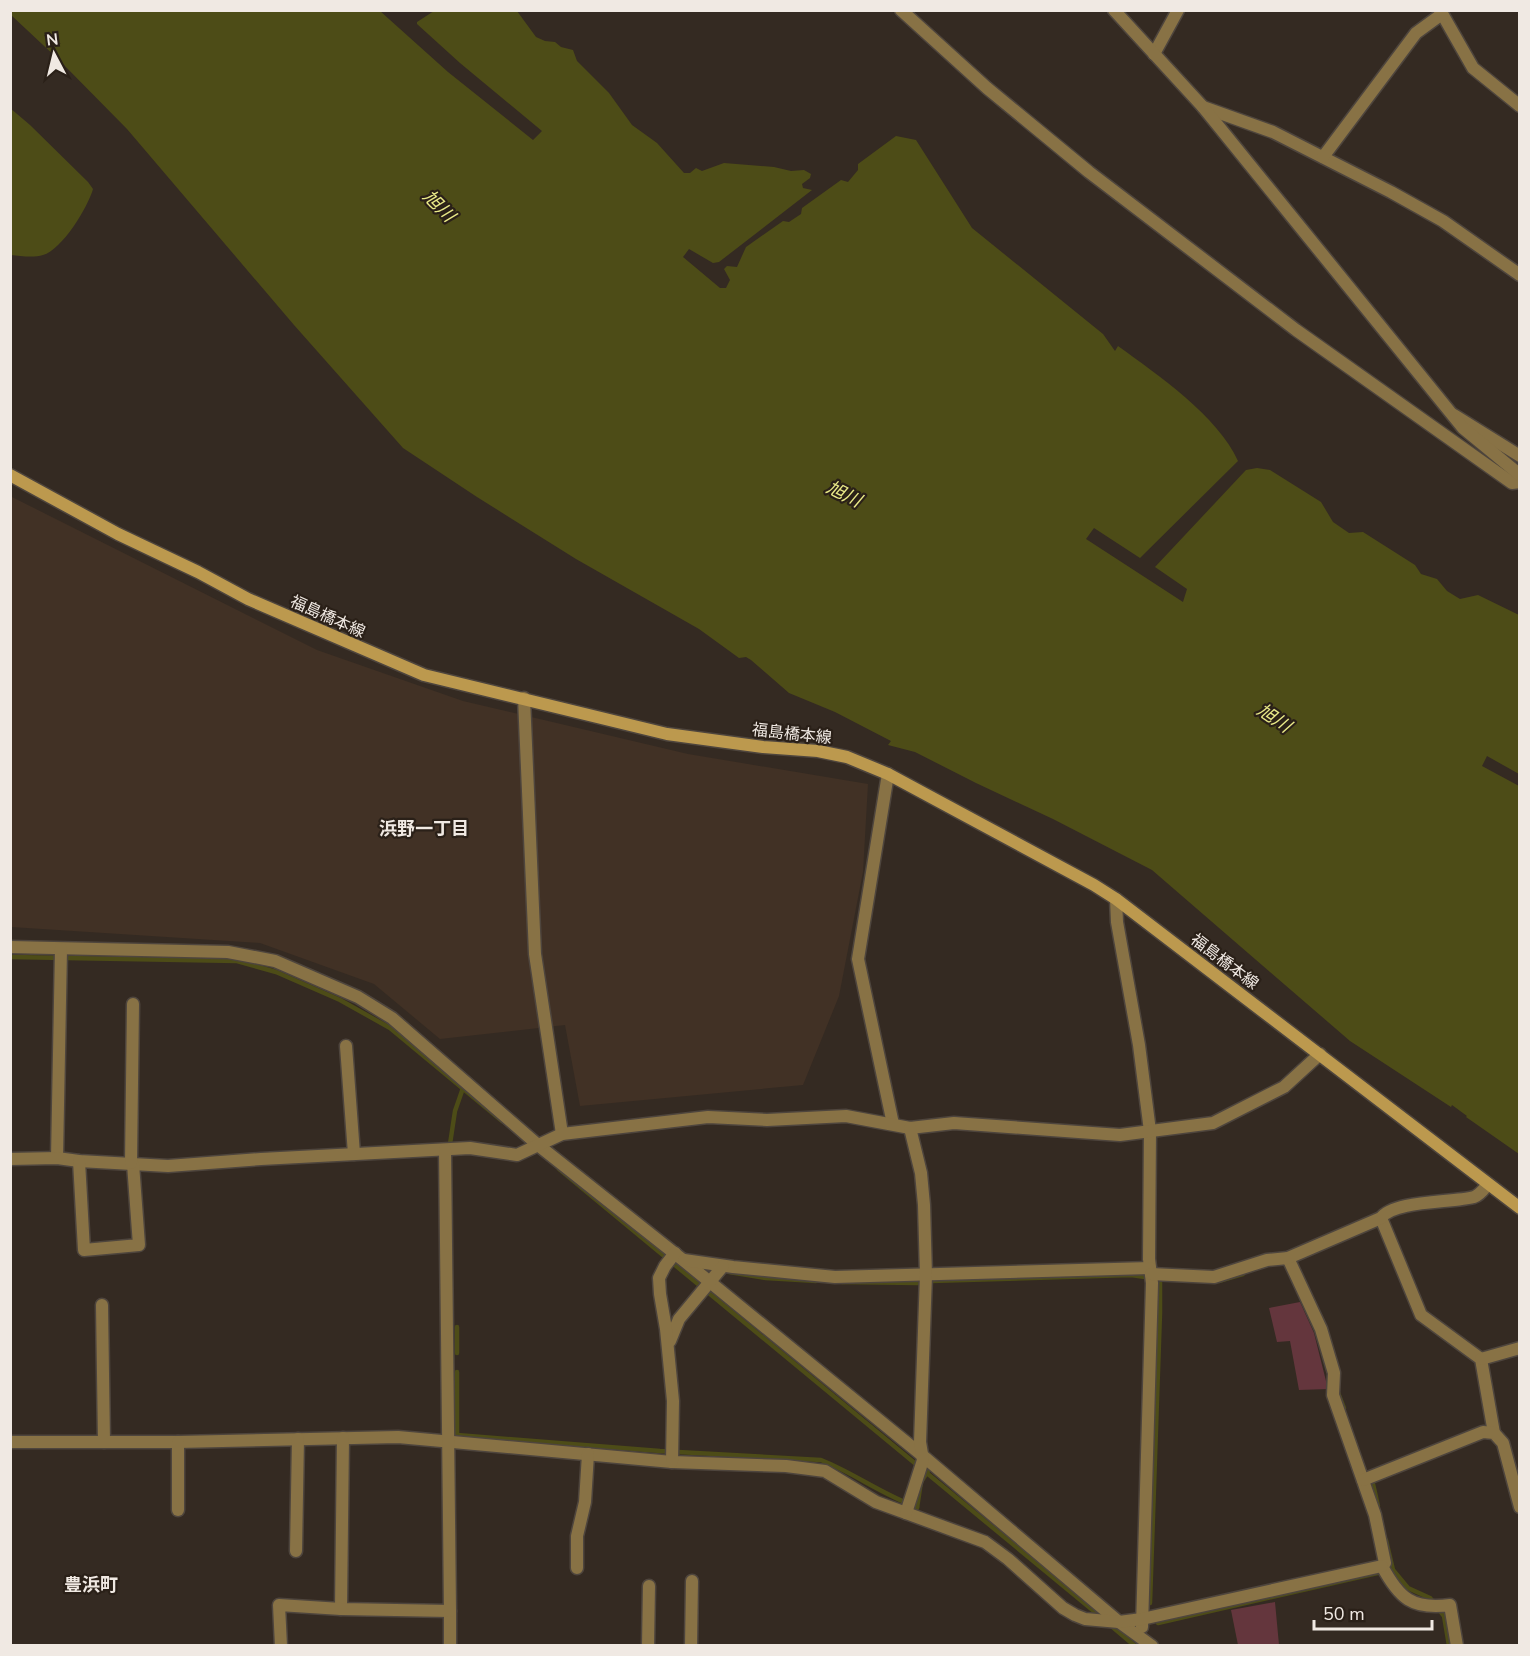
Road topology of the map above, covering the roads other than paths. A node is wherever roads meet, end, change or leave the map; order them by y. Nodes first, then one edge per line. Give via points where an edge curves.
1 (901, 10) edge
2 (1114, 10) edge
3 (1178, 10) edge
4 (1441, 12) edge
5 (1154, 54) junction
6 (1520, 106) edge
7 (1203, 107) junction
8 (1323, 157) junction
9 (1520, 275) edge
10 (1448, 411) junction
11 (1520, 456) edge
12 (10, 475) edge
13 (1520, 476) edge
14 (1520, 482) edge
15 (524, 698) junction
16 (888, 774) junction
17 (1116, 899) junction
18 (10, 947) edge
19 (61, 955) junction
20 (133, 1004) dead end
21 (346, 1046) dead end
22 (1320, 1054) junction
23 (893, 1124) junction
24 (910, 1128) junction
25 (1150, 1131) junction
26 (562, 1134) junction
27 (532, 1148) junction
28 (445, 1150) junction
29 (354, 1154) junction
30 (57, 1158) junction
31 (10, 1159) edge
32 (79, 1161) junction
33 (132, 1164) junction
34 (1488, 1184) junction
35 (1520, 1208) edge
36 (1381, 1218) junction
37 (677, 1256) junction
38 (1288, 1258) junction
39 (723, 1266) junction
40 (1150, 1271) junction
41 (926, 1279) junction
42 (709, 1283) junction
43 (102, 1305) dead end
44 (668, 1345) junction
45 (1520, 1348) edge
46 (1481, 1359) junction
47 (1494, 1433) junction
48 (343, 1438) junction
49 (298, 1439) junction
50 (10, 1442) edge
51 (104, 1442) junction
52 (178, 1442) junction
53 (448, 1442) junction
54 (588, 1454) junction
55 (672, 1456) junction
56 (921, 1463) junction
57 (1366, 1479) junction
58 (1519, 1501) edge
59 (907, 1507) junction
60 (178, 1510) dead end
61 (296, 1551) dead end
62 (578, 1568) dead end
63 (1384, 1569) junction
64 (693, 1581) dead end
65 (649, 1586) dead end
66 (342, 1609) junction
67 (450, 1611) junction
68 (1142, 1619) junction
69 (1115, 1622) junction
70 (1144, 1643) edge
71 (281, 1646) edge
72 (450, 1646) edge
73 (648, 1646) edge
74 (691, 1646) edge
75 (1457, 1646) edge

1 - 14 street via 1089,172 1296,330 1512,483
2 - 5 street
3 - 5 street
4 - 6 street via 1473,68
4 - 8 street via 1416,33
5 - 7 street
7 - 8 street via 1273,132
7 - 10 street
8 - 9 street via 1443,221
10 - 11 street
10 - 13 street
12 - 15 main road, 福島橋本線 via 248,599 374,655 424,675
15 - 16 main road, 福島橋本線 via 668,734 847,757
15 - 26 street via 536,954
16 - 17 main road, 福島橋本線
16 - 23 street via 858,959
17 - 22 main road, 福島橋本線
17 - 25 street
18 - 19 street
19 - 27 street via 228,952 275,961 307,974 358,997 392,1018
19 - 30 street
20 - 33 street
21 - 29 street
22 - 25 street via 1284,1087 1213,1123
22 - 34 main road, 福島橋本線
23 - 24 street
23 - 26 street via 846,1116 767,1120 708,1117
24 - 25 street via 954,1123 1120,1135
24 - 41 street via 921,1173
25 - 40 street
26 - 27 street
27 - 28 street via 518,1155 470,1148
27 - 37 street
28 - 29 street
28 - 53 street
29 - 33 street via 168,1166
30 - 31 street
30 - 32 street
32 - 33 street
32 - 33 street via 84,1250 139,1245
34 - 35 main road, 福島橋本線
34 - 36 street via 1476,1196 1401,1208
36 - 38 street
36 - 46 street via 1421,1315
37 - 39 street
37 - 42 street
37 - 44 street via 659,1278
38 - 40 street via 1267,1260 1214,1277
38 - 57 street via 1321,1329 1334,1373 1333,1395
39 - 41 street via 835,1277
39 - 42 street
40 - 41 street
40 - 68 street
41 - 56 street
42 - 44 street via 679,1319
42 - 56 street
43 - 51 street
44 - 55 street via 674,1401
45 - 46 street
46 - 47 street
47 - 57 street via 1483,1431
47 - 58 street via 1503,1443
48 - 49 street
48 - 53 street via 398,1437
48 - 66 street
49 - 52 street
49 - 61 street
50 - 51 street
51 - 52 street
52 - 60 street
53 - 54 street
53 - 67 street
54 - 55 street
54 - 62 street via 585,1502 577,1536
55 - 59 street via 825,1471 876,1502
56 - 59 street
56 - 69 street
57 - 63 street
59 - 69 street via 985,1542 1075,1615
63 - 68 street
63 - 75 street via 1403,1596 1416,1604 1450,1605
64 - 74 street
65 - 73 street
66 - 67 street
66 - 71 street via 279,1605
67 - 72 street
68 - 69 street
68 - 70 street
69 - 70 street

